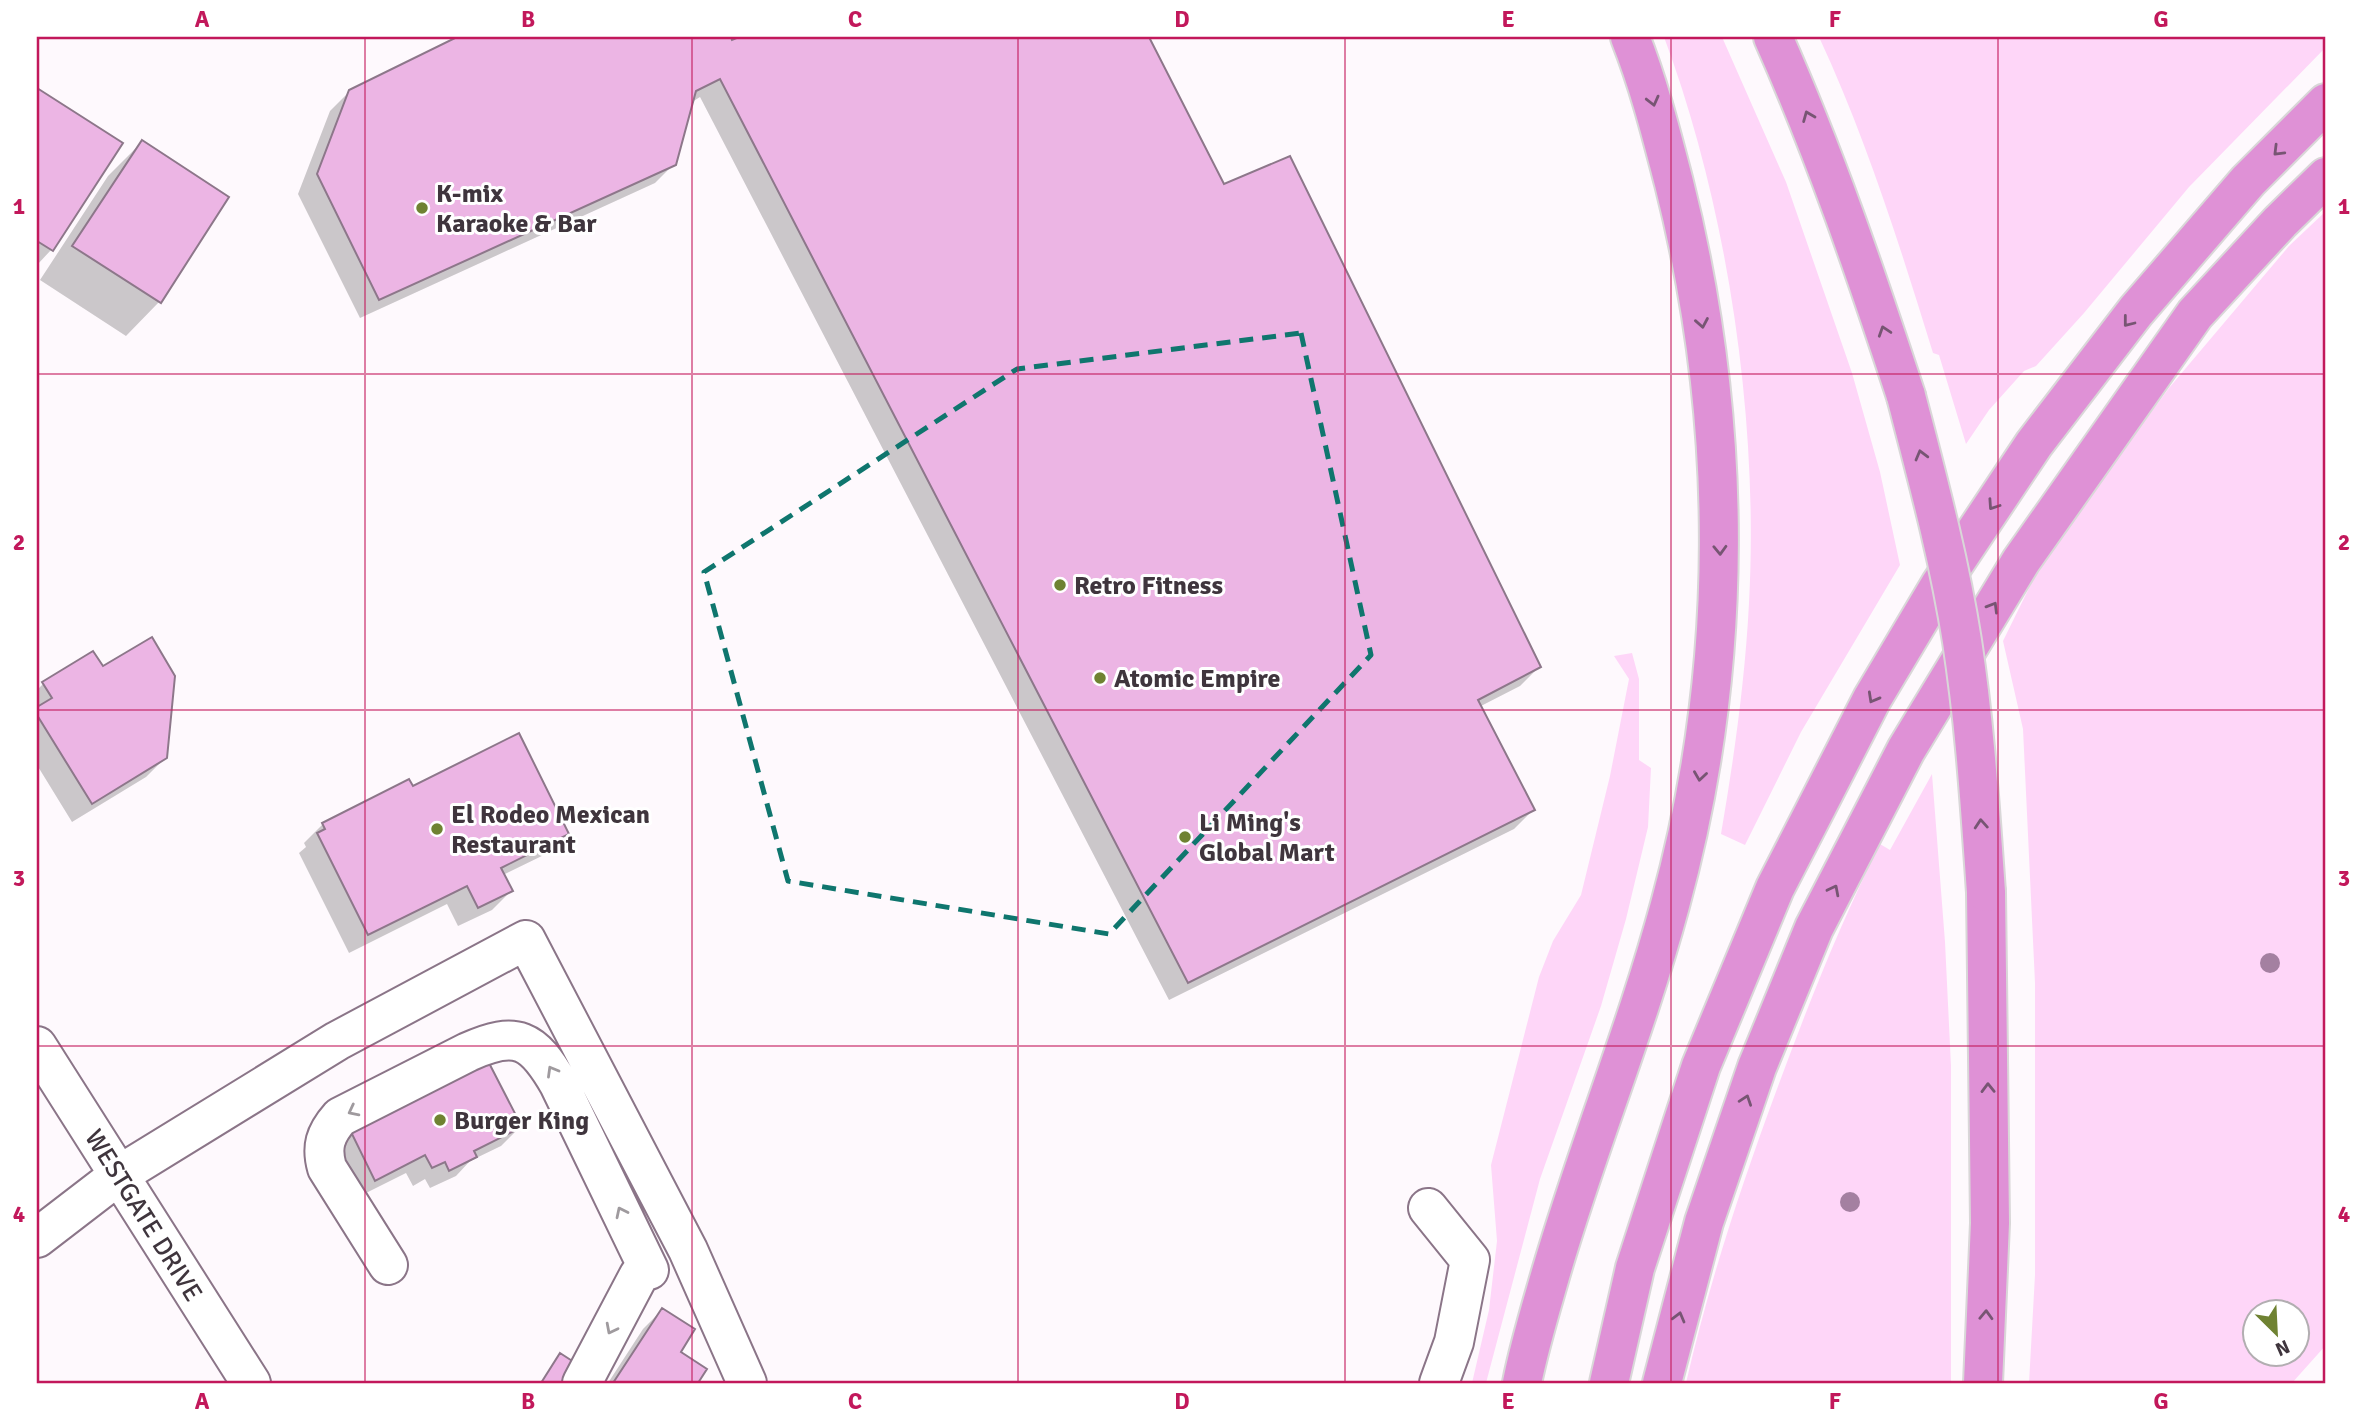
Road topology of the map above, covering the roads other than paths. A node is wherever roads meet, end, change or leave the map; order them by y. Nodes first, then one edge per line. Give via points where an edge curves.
1 (1630, 37) edge
2 (1773, 37) edge
3 (2326, 103) edge
4 (2326, 177) edge
5 (37, 1046) edge
6 (119, 1175) junction
7 (1428, 1208) dead end
8 (37, 1238) edge
9 (388, 1265) dead end
10 (251, 1383) edge
11 (582, 1383) edge
12 (747, 1383) edge
13 (1439, 1383) edge
14 (1522, 1383) edge
15 (1609, 1383) edge
16 (1662, 1383) edge
17 (1983, 1383) edge

1 -> 14 highway via 1649,87 1687,237 1707,351 1717,458 1720,570 1713,679 1698,793 1671,905 1633,1030 1567,1216
17 -> 2 highway, bridge via 1990,1223 1986,892 1962,640 1937,514 1906,396 1848,221
3 -> 15 highway via 2248,181 2136,311 2034,444 1940,585 1872,699 1775,888 1701,1066 1635,1268
16 -> 4 highway via 1704,1222 1757,1068 1814,928 1906,750 2021,561 2195,314
5 - 6 street, WESTGATE DRIVE
6 - 8 street
6 - 10 street, WESTGATE DRIVE
6 - 12 street via 337,1041 526,940 688,1250
7 - 13 street via 1470,1260 1454,1342
9 - 11 street via 327,1168 324,1142 330,1129 340,1117 486,1044 504,1040 526,1045 544,1057 559,1084 644,1272

